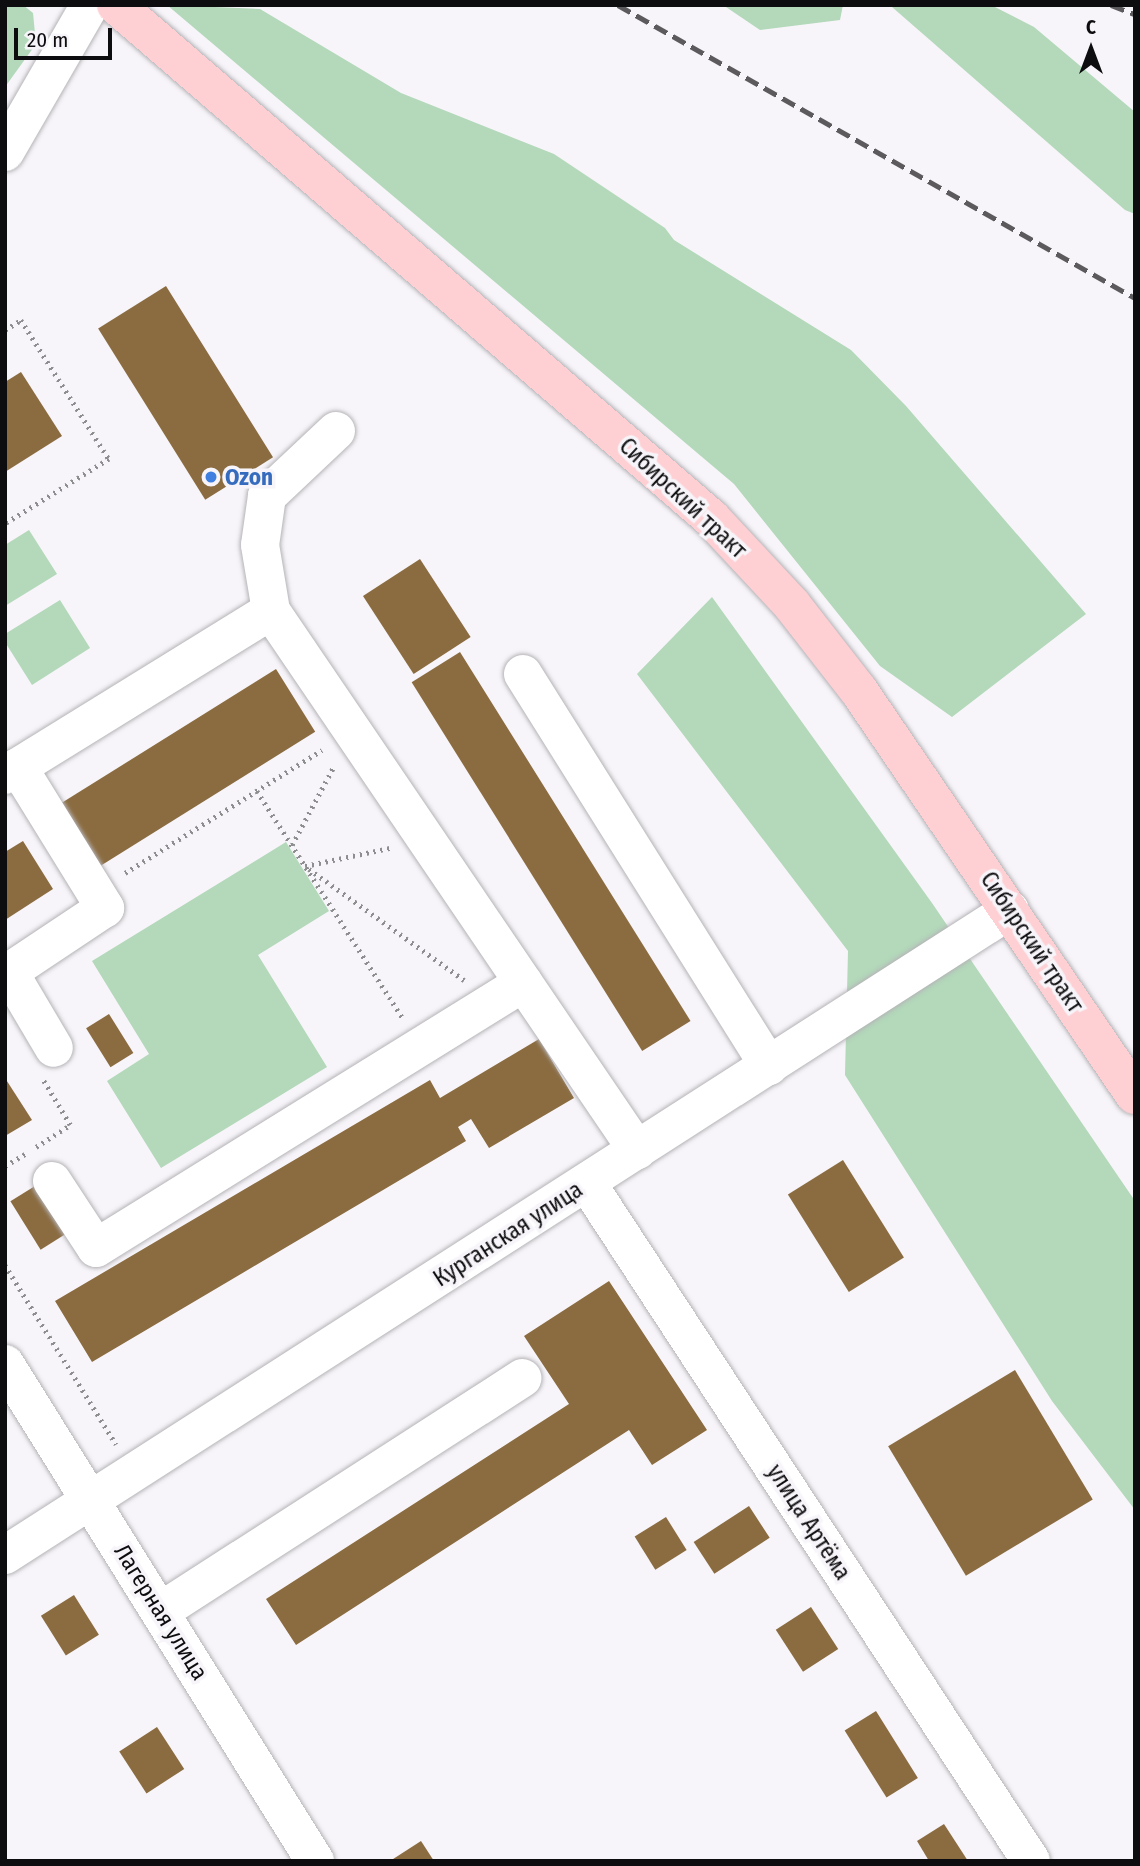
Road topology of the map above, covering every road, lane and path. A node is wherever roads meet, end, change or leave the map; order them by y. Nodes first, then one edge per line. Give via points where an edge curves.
1 (90, 5) edge
2 (116, 5) edge
3 (5, 152) edge
4 (5, 330) edge
5 (336, 431) dead end
6 (5, 524) edge
7 (271, 611) junction
8 (523, 674) dead end
9 (352, 731) junction
10 (12, 771) edge
11 (257, 791) junction
12 (426, 840) junction
13 (292, 845) junction
14 (305, 866) junction
15 (96, 892) junction
16 (1010, 910) junction
17 (508, 992) junction
18 (421, 1046) junction
19 (46, 1060) joint
20 (769, 1066) junction
21 (1135, 1095) edge
22 (637, 1150) junction
23 (5, 1166) edge
24 (52, 1181) dead end
25 (587, 1183) junction
26 (5, 1265) edge
27 (5, 1364) edge
28 (522, 1378) dead end
29 (135, 1474) junction
30 (93, 1501) junction
31 (5, 1555) edge
32 (161, 1611) junction
33 (315, 1861) edge
34 (1031, 1861) edge

1 - 3 street
2 - 16 main road, Сибирский тракт via 711,518 792,605 859,691
4 - 6 path via 21,320 108,459
5 - 7 street via 267,496 260,545
7 - 9 street
7 - 10 street
8 - 20 street
9 - 11 path
9 - 12 street
9 - 13 path
10 - 15 street
11 - 13 path
11 - 15 path
12 - 14 path
12 - 17 street
13 - 14 path
14 - 17 path
14 - 18 path
15 - 19 street via 105,908 9,972
16 - 20 street, Курганская улица
16 - 21 main road, Сибирский тракт
17 - 18 street
17 - 22 street
18 - 24 street via 96,1248
19 - 23 path via 70,1125
20 - 22 street, Курганская улица
22 - 25 street, Курганская улица
25 - 29 street, Курганская улица
25 - 34 street, улица Артёма
26 - 29 path
27 - 30 street, Лагерная улица
28 - 32 street
29 - 30 street, Курганская улица
30 - 31 street, Курганская улица
30 - 32 street, Лагерная улица
32 - 33 street, Лагерная улица

